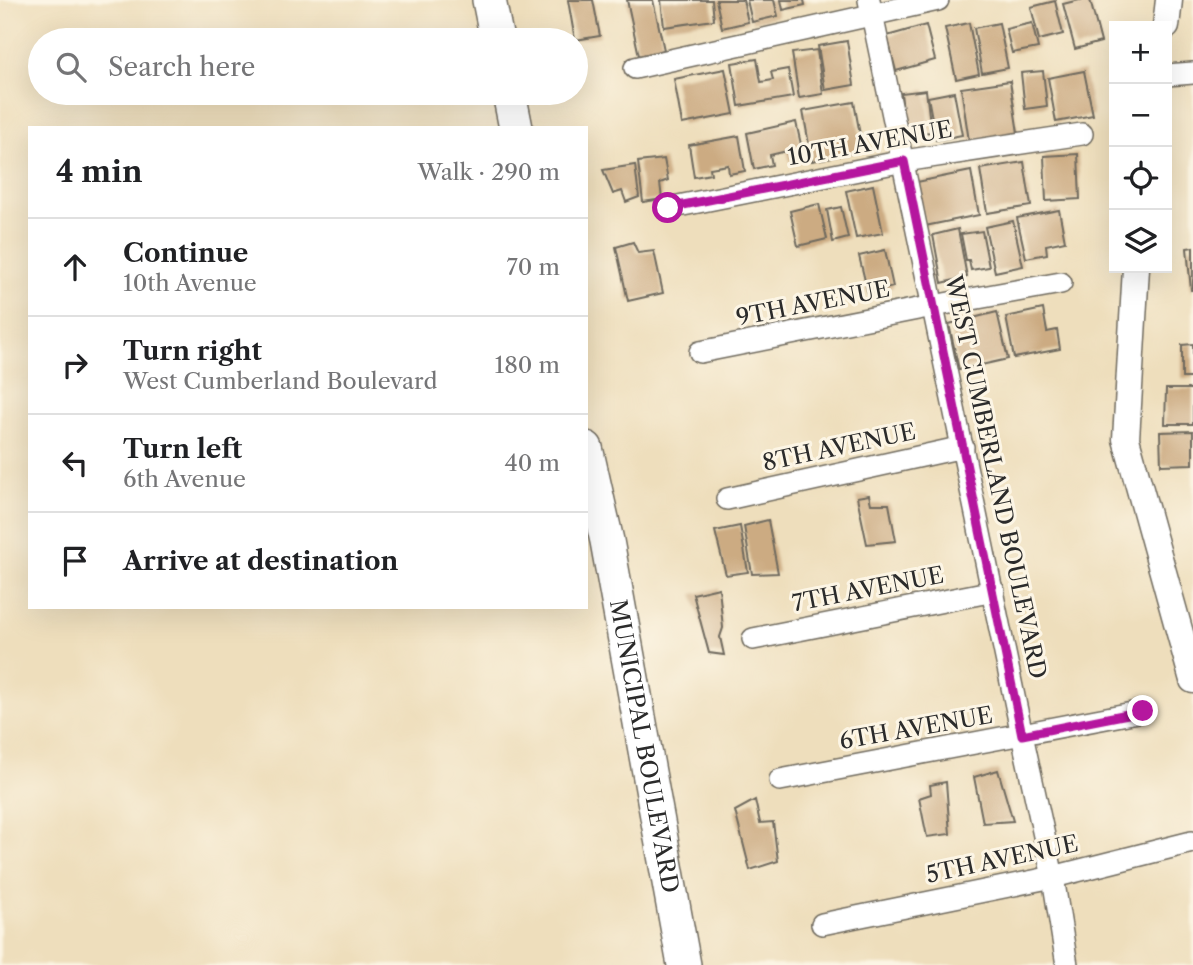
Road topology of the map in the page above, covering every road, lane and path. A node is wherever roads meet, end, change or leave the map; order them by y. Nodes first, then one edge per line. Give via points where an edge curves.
1 (489, 0) edge
2 (938, 0) edge
3 (1169, 0) edge
4 (870, 7) edge
5 (1167, 21) edge
6 (495, 28) edge
7 (635, 68) dead end
8 (1193, 74) edge
9 (1172, 75) edge
10 (511, 105) edge
11 (516, 126) edge
12 (1082, 134) dead end
13 (904, 161) junction
14 (668, 208) dead end
15 (1136, 273) edge
16 (1060, 283) dead end
17 (933, 306) junction
18 (700, 352) dead end
19 (963, 447) junction
20 (588, 457) edge
21 (727, 499) dead end
22 (993, 591) junction
23 (753, 639) dead end
24 (1193, 680) edge
25 (1143, 711) dead end
26 (1022, 735) junction
27 (780, 780) dead end
28 (1192, 842) edge
29 (1054, 877) junction
30 (822, 924) dead end
31 (684, 965) edge
32 (1067, 965) edge

1 - 6 main road
2 - 4 street
3 - 5 street
4 - 7 street
4 - 13 street, WEST CUMBERLAND BOULEVARD
8 - 9 street
10 - 11 main road
12 - 13 street, 10TH AVENUE
13 - 14 street, 10TH AVENUE
13 - 17 street, WEST CUMBERLAND BOULEVARD
15 - 24 street via 1126,439
16 - 17 street, 9TH AVENUE
17 - 18 street, 9TH AVENUE
17 - 19 street, WEST CUMBERLAND BOULEVARD
19 - 21 street, 8TH AVENUE
19 - 22 street, WEST CUMBERLAND BOULEVARD
20 - 31 main road, MUNICIPAL BOULEVARD
22 - 23 street, 7TH AVENUE
22 - 26 street, WEST CUMBERLAND BOULEVARD
25 - 26 street, 6TH AVENUE
26 - 27 street, 6TH AVENUE
26 - 29 street, WEST CUMBERLAND BOULEVARD
28 - 29 street, 5TH AVENUE
29 - 30 street, 5TH AVENUE
29 - 32 street, WEST CUMBERLAND BOULEVARD

